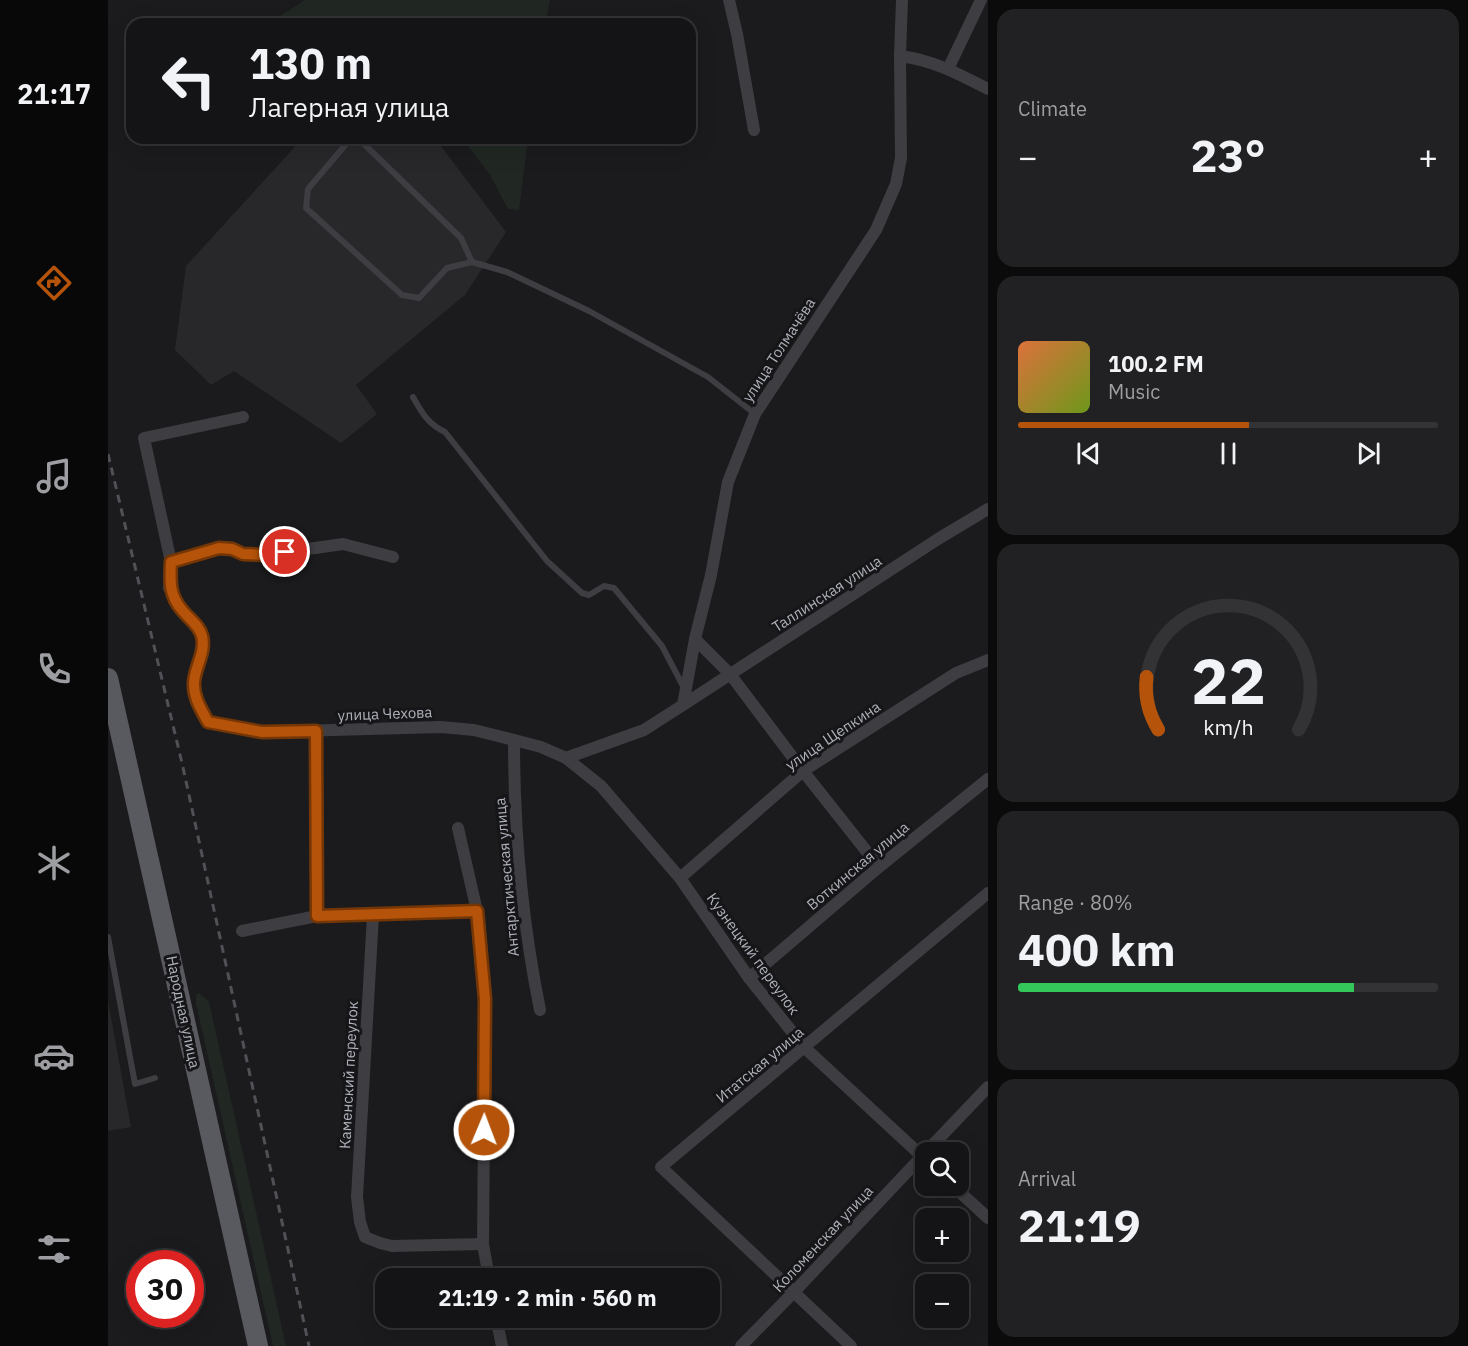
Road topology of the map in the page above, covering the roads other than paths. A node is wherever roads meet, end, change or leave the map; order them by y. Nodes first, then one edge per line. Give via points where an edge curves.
1 (729, 0) edge
2 (902, 0) edge
3 (981, 0) edge
4 (900, 56) junction
5 (948, 69) junction
6 (988, 89) edge
7 (754, 130) dead end
8 (346, 144) edge
9 (364, 144) edge
10 (472, 262) junction
11 (413, 397) dead end
12 (755, 414) junction
13 (243, 417) dead end
14 (988, 509) edge
15 (393, 557) dead end
16 (171, 562) junction
17 (695, 639) junction
18 (988, 660) edge
19 (730, 674) junction
20 (108, 678) edge
21 (686, 691) junction
22 (683, 705) junction
23 (316, 731) junction
24 (514, 740) junction
25 (566, 758) junction
26 (803, 771) junction
27 (988, 779) edge
28 (458, 828) dead end
29 (879, 867) junction
30 (680, 878) junction
31 (988, 893) edge
32 (477, 911) junction
33 (373, 915) junction
34 (317, 916) junction
35 (242, 931) dead end
36 (108, 937) edge
37 (749, 978) junction
38 (540, 1010) dead end
39 (805, 1048) junction
40 (155, 1078) dead end
41 (988, 1087) edge
42 (937, 1142) edge
43 (915, 1146) edge
44 (915, 1165) edge
45 (964, 1196) edge
46 (988, 1218) edge
47 (483, 1244) junction
48 (487, 1268) edge
49 (793, 1293) junction
50 (498, 1328) edge
51 (258, 1346) edge
52 (502, 1346) edge
53 (741, 1346) edge
54 (851, 1346) edge

1 - 7 street
2 - 4 street, улица Толмачёва
3 - 5 street
4 - 5 street
4 - 12 street, улица Толмачёва via 902,158 896,184 876,230
5 - 6 street
8 - 10 lane via 308,189 306,208 402,295 418,298 447,268
9 - 10 lane via 461,238
10 - 12 lane via 507,272 589,311 708,377
11 - 21 lane via 425,418 445,432 547,561 582,593 588,595 604,586 614,588 662,646
12 - 17 street, улица Толмачёва via 728,482
13 - 16 street, улица Чехова via 144,438
14 - 19 street, Таллинская улица
15 - 16 street via 343,544 266,555 219,548
16 - 23 street, улица Чехова via 169,588 202,636 194,682 196,702 208,722 262,732
17 - 19 street
17 - 21 street, улица Толмачёва
18 - 26 street, улица Щепкина via 956,673
19 - 22 street, Таллинская улица
19 - 26 street
20 - 51 main road, Народная улица
21 - 22 street, улица Толмачёва
22 - 25 street via 644,730
23 - 24 street, улица Чехова via 441,727
23 - 34 street
24 - 25 street, улица Чехова
24 - 38 street, Антарктическая улица via 517,841 530,959
25 - 30 street, Кузнецкий переулок via 601,786
26 - 29 street
26 - 30 street, улица Щепкина
27 - 29 street, Воткинская улица
28 - 32 street
29 - 37 street, Воткинская улица
30 - 37 street, Кузнецкий переулок
31 - 39 street, Итатская улица
32 - 33 street
32 - 47 street via 485,999
33 - 34 street
33 - 47 street, Каменский переулок via 357,1197 360,1222 366,1237 392,1246
34 - 35 street
36 - 40 lane via 135,1084
37 - 39 street, Кузнецкий переулок
39 - 43 street, Кузнецкий переулок
39 - 49 street, Итатская улица via 661,1167
41 - 42 street, Коломенская улица
44 - 49 street, Коломенская улица
45 - 46 street
47 - 48 street
49 - 53 street, Коломенская улица
49 - 54 street
50 - 52 street

